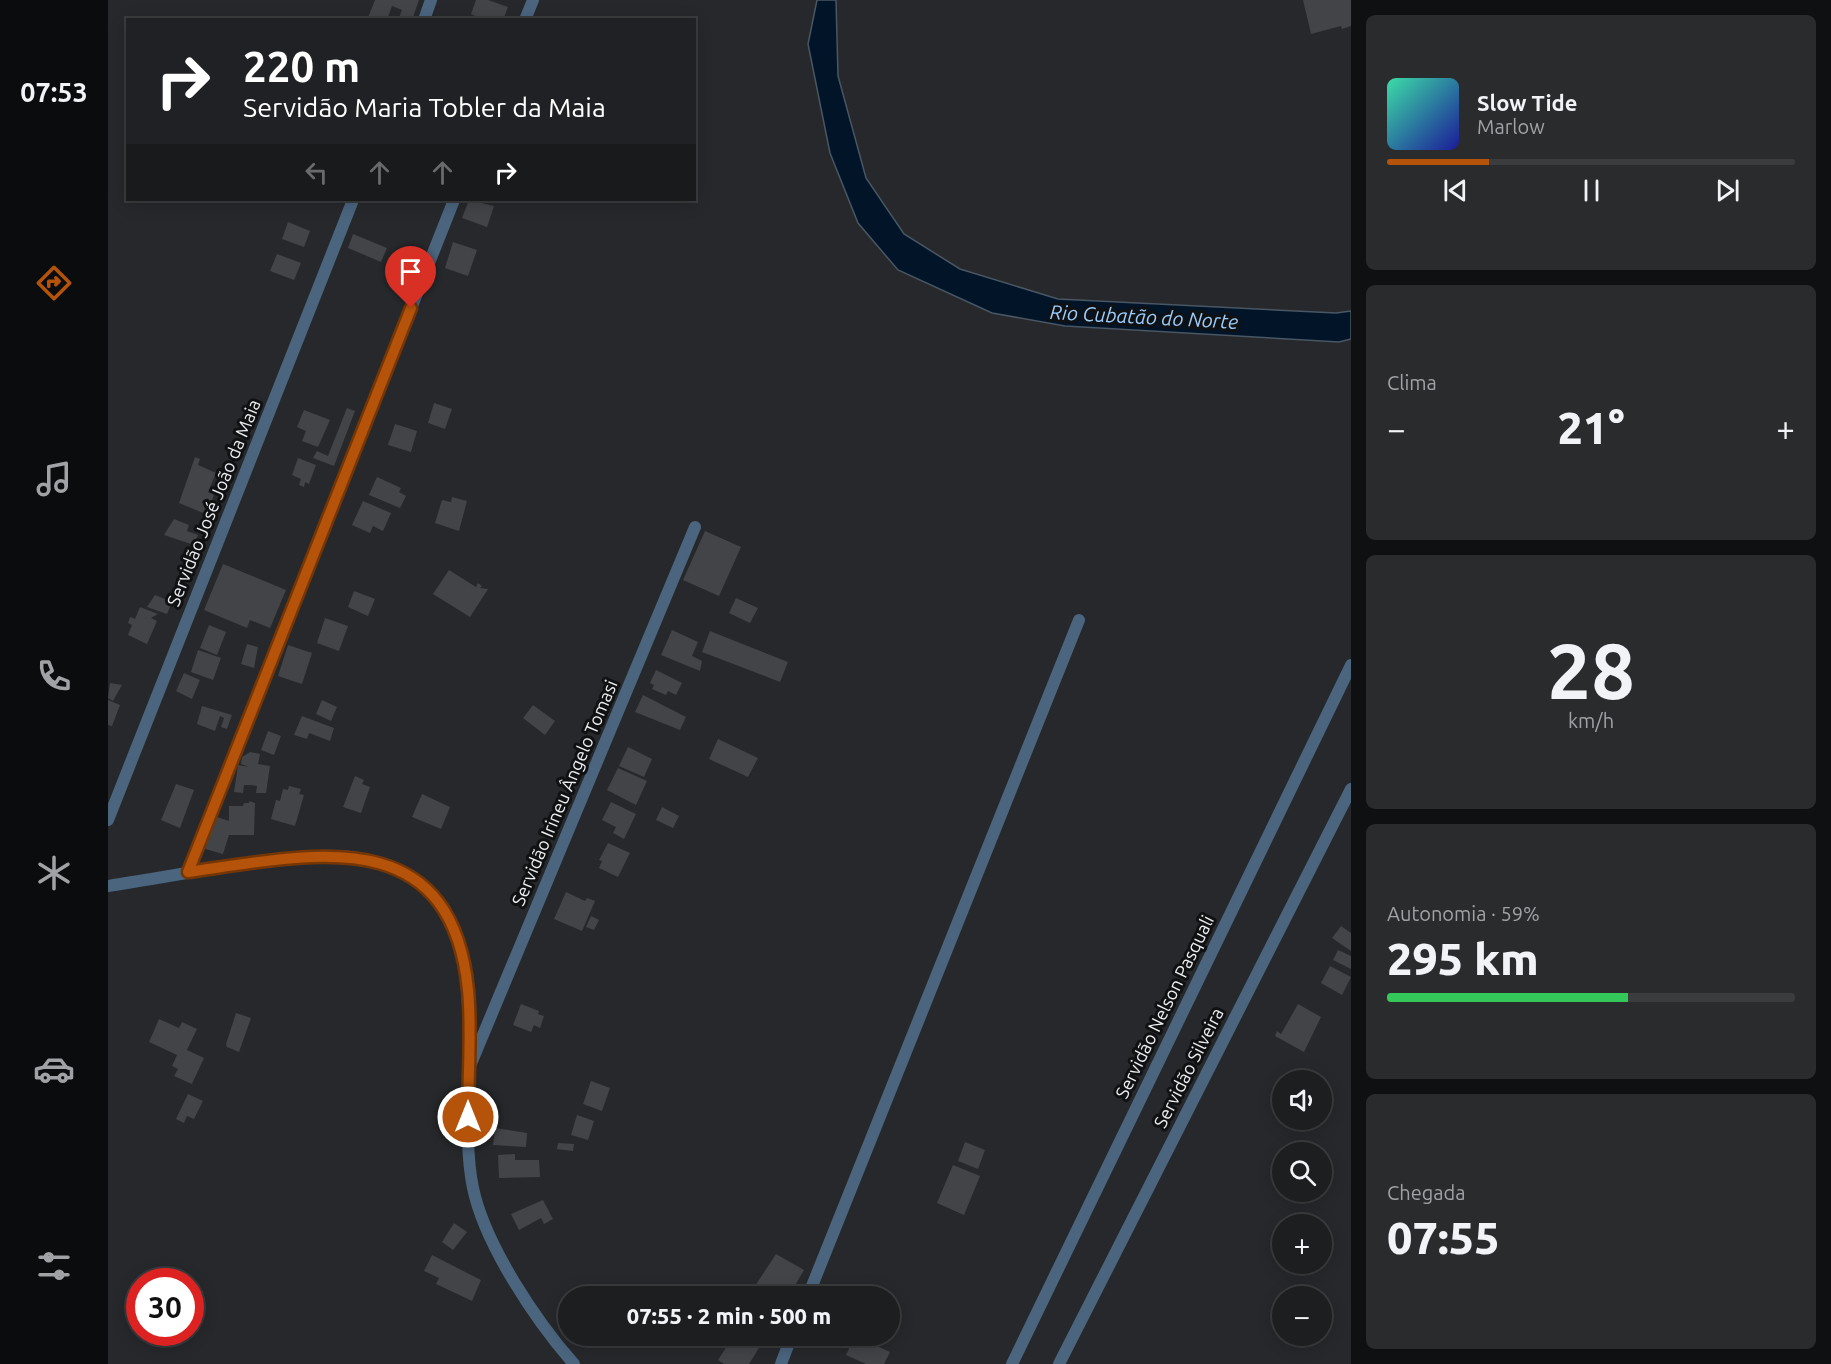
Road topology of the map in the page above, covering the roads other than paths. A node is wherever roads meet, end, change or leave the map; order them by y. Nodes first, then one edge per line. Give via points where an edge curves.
1 (431, 0) edge
2 (532, 0) edge
3 (425, 18) edge
4 (526, 18) edge
5 (353, 201) edge
6 (454, 201) edge
7 (694, 527) dead end
8 (1079, 620) dead end
9 (1351, 665) edge
10 (1351, 789) edge
11 (108, 820) edge
12 (188, 872) junction
13 (108, 886) edge
14 (468, 1072) junction
15 (812, 1286) edge
16 (788, 1346) edge
17 (574, 1364) edge
18 (781, 1364) edge
19 (1012, 1364) edge
20 (1059, 1364) edge

1 - 3 street
2 - 4 street
5 - 11 street, Servidão José João da Maia
6 - 12 street
7 - 14 street, Servidão Irineu Ângelo Tomasi
8 - 15 street
9 - 19 street, Servidão Nelson Pasquali
10 - 20 street, Servidão Silveira
12 - 13 street
12 - 14 street via 325,855 368,860 399,869 426,886 449,917 462,953 468,990
14 - 17 street via 469,1162 478,1202 511,1277
16 - 18 street

